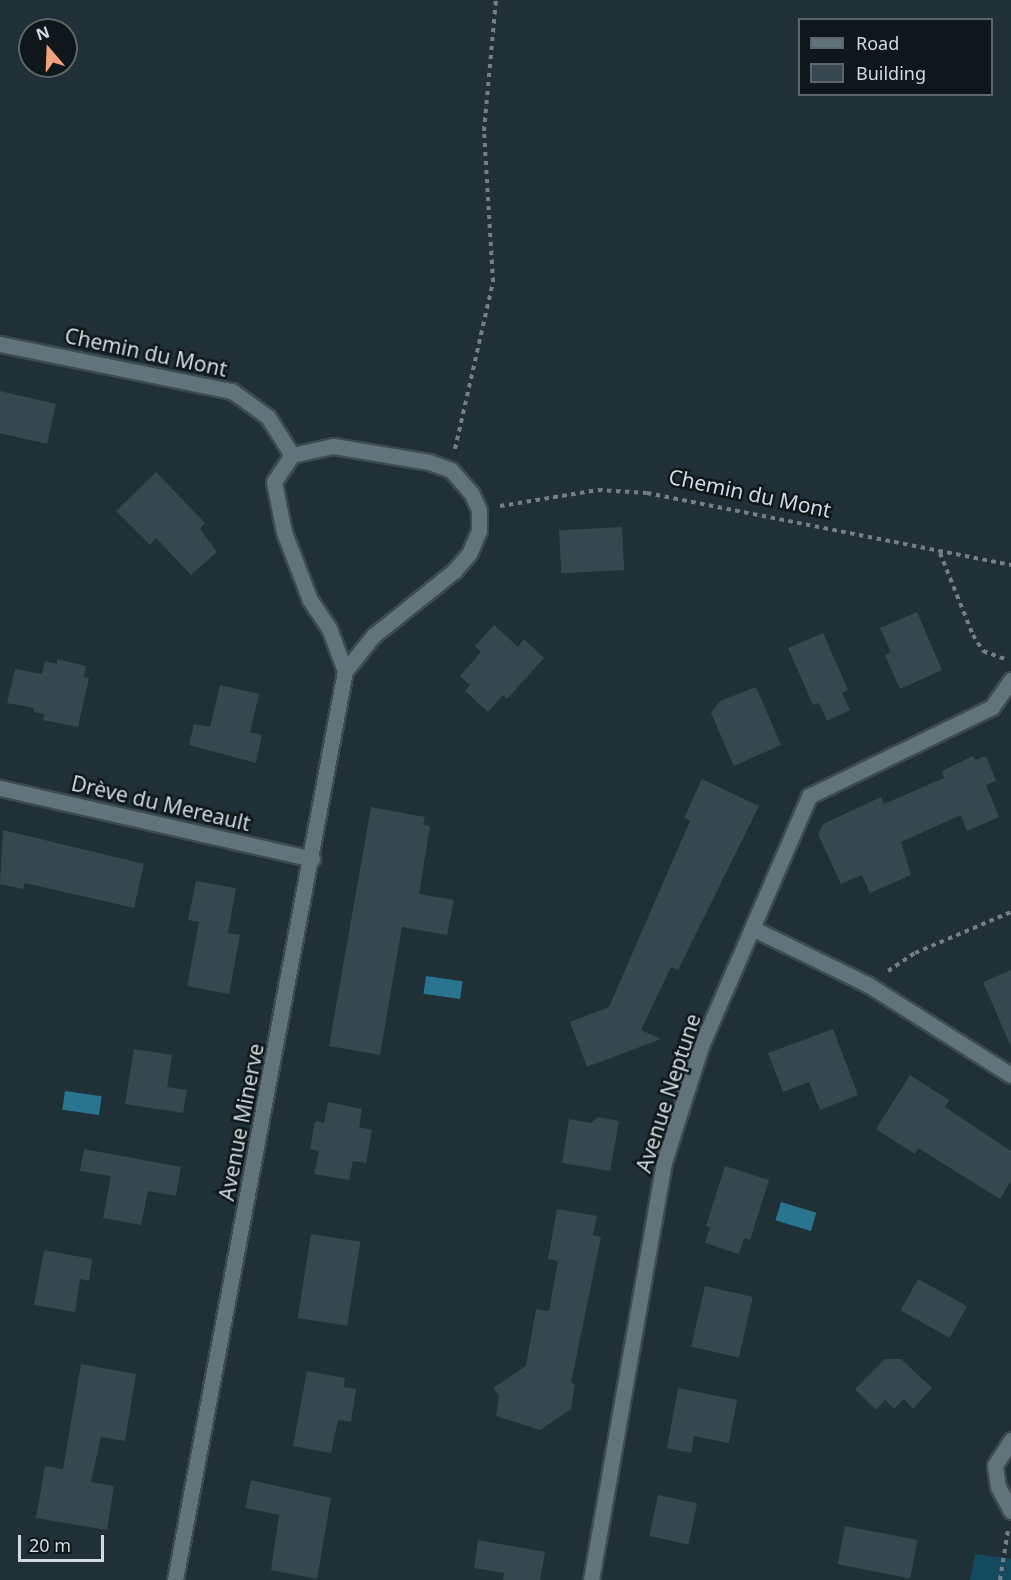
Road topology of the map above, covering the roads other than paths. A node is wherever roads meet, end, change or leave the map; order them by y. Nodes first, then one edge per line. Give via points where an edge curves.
1 (0, 344) edge
2 (292, 455) junction
3 (345, 671) junction
4 (1011, 680) edge
5 (0, 788) edge
6 (312, 859) junction
7 (754, 929) junction
8 (1011, 1075) edge
9 (1011, 1440) edge
10 (1011, 1511) edge
11 (175, 1580) edge
12 (591, 1580) edge

1 - 2 street, Chemin du Mont via 232,391 268,417
2 - 3 street via 274,482 275,501 310,600 329,628
2 - 3 street, Avenue Minerve via 333,446 429,462 451,470 472,494 478,510 479,531 469,554 454,571 373,636
3 - 6 street, Avenue Minerve
4 - 7 street, Avenue Neptune via 992,707 809,796
5 - 6 street, Drève du Mereault
6 - 11 street, Avenue Minerve
7 - 8 street via 867,984
7 - 12 street, Avenue Neptune via 701,1046 664,1162
9 - 10 street via 995,1465 998,1487

